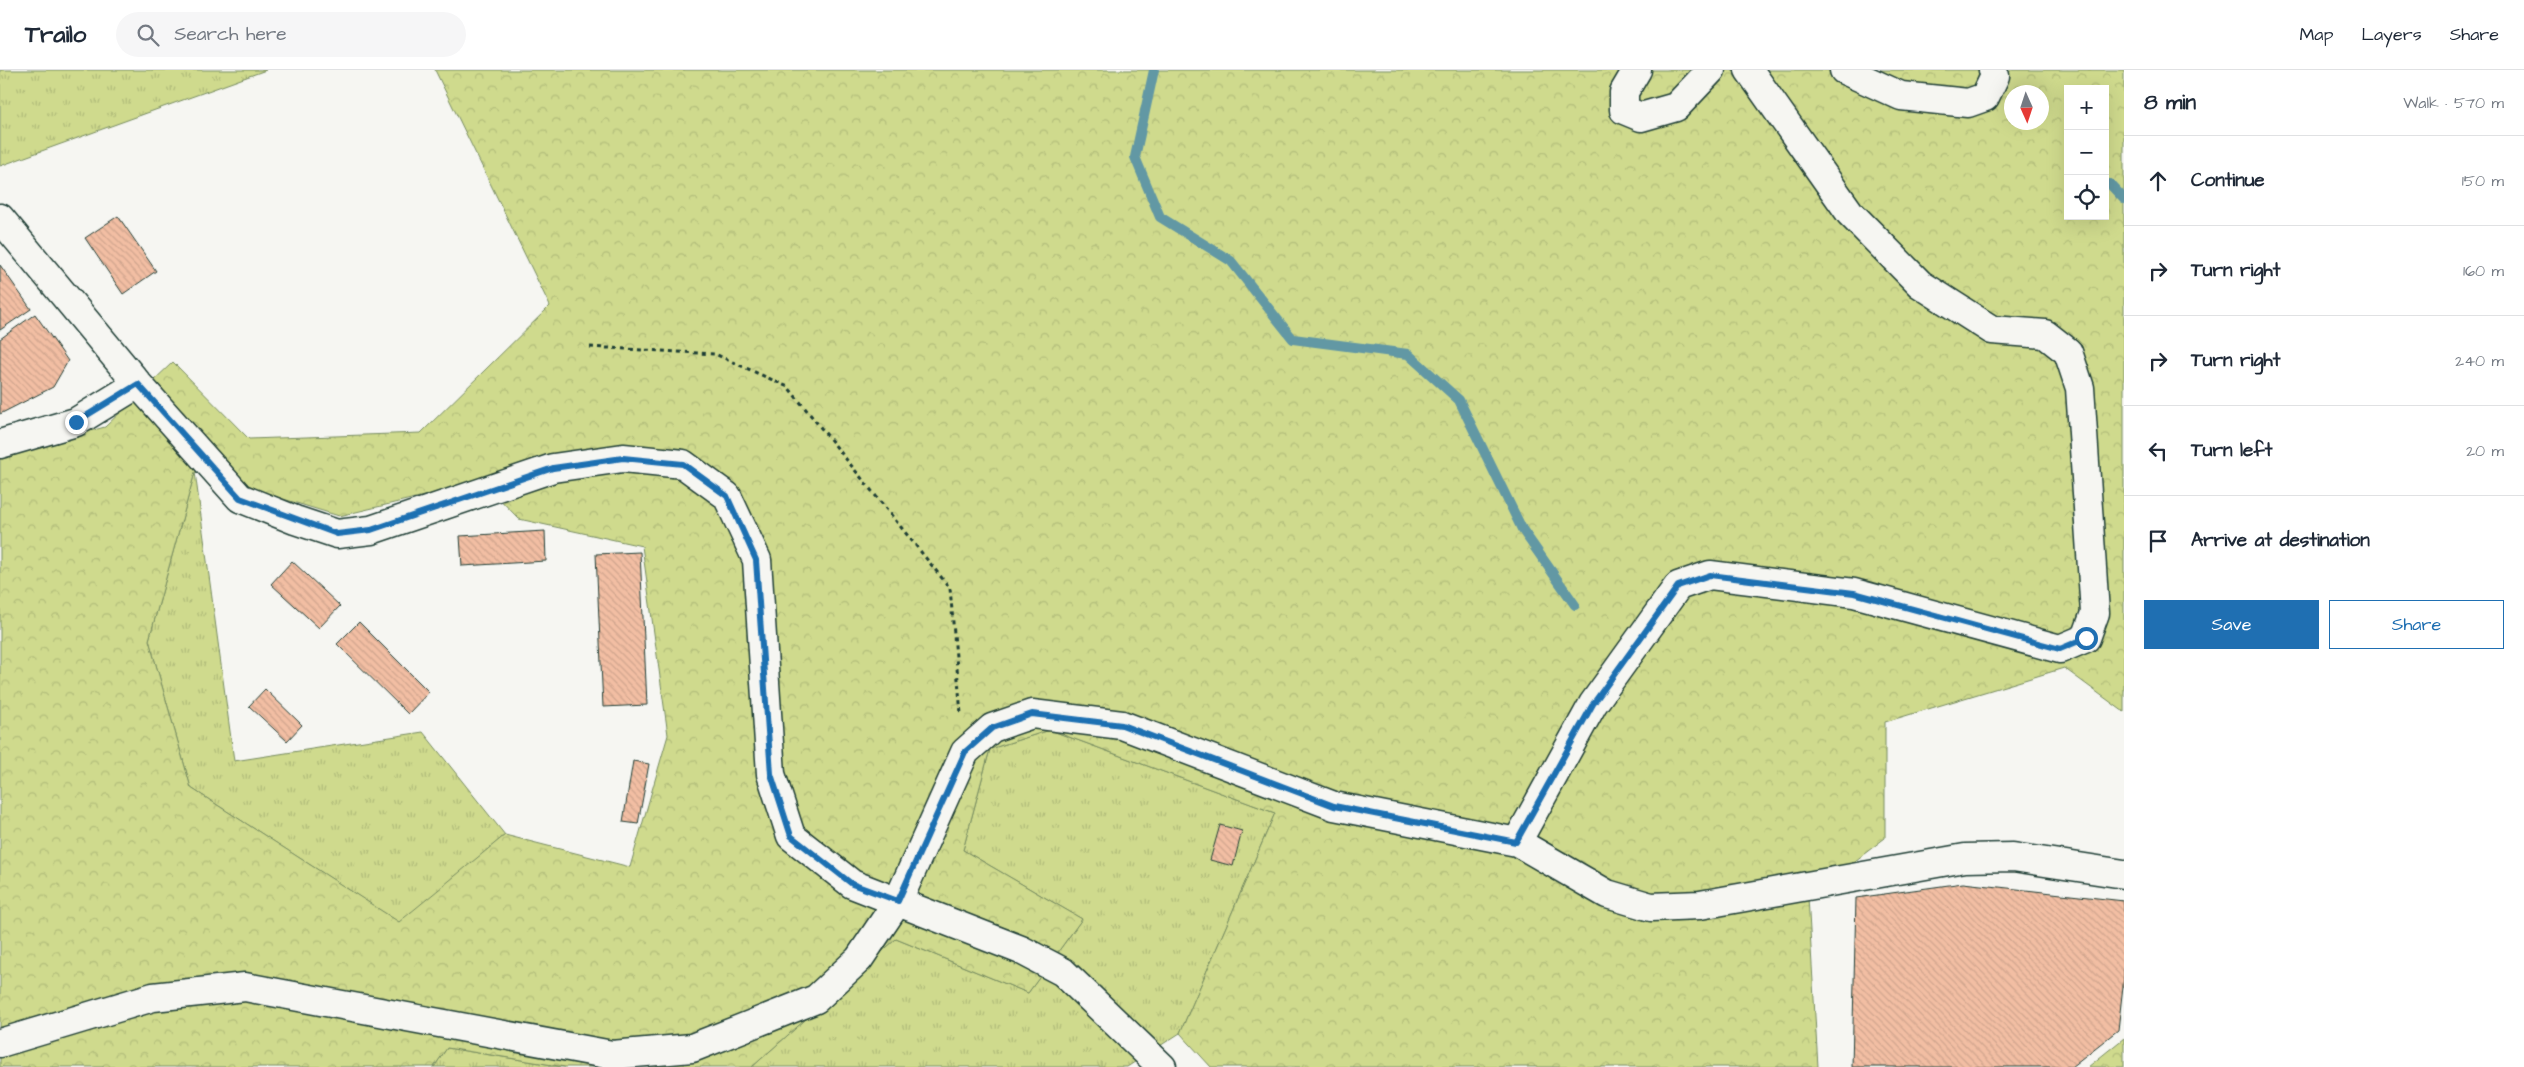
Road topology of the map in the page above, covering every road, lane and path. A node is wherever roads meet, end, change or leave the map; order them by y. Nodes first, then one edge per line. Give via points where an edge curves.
1 (1637, 70) edge
2 (1711, 70) edge
3 (1749, 70) edge
4 (1844, 70) edge
5 (1993, 70) edge
6 (0, 218) edge
7 (590, 347) dead end
8 (138, 384) junction
9 (0, 444) edge
10 (965, 752) junction
11 (1516, 842) junction
12 (2124, 874) edge
13 (898, 901) junction
14 (0, 1043) edge
15 (1162, 1067) edge

1 - 2 street via 1624,92 1624,110 1641,117 1676,107
3 - 11 street via 1850,213 1920,284 1992,330 2045,334 2068,352 2080,388 2094,612 2086,638 2060,649 1854,593 1710,575 1678,586 1593,704
4 - 5 street via 1901,96 1968,103 1985,97 1995,76
6 - 8 street
7 - 10 path via 714,354 788,387 950,588
8 - 9 street via 76,422
8 - 13 street via 240,498 337,534 371,530 553,468 623,458 683,464 727,496 756,560 771,774 791,836 852,884
10 - 11 street via 992,728 1032,714 1122,725 1334,806
10 - 13 street
11 - 12 street via 1607,894 1651,907 1700,905 1965,858 2013,857
13 - 14 street via 859,959 816,999 692,1048 612,1054 245,986 153,997
13 - 15 street via 1021,950 1063,972

